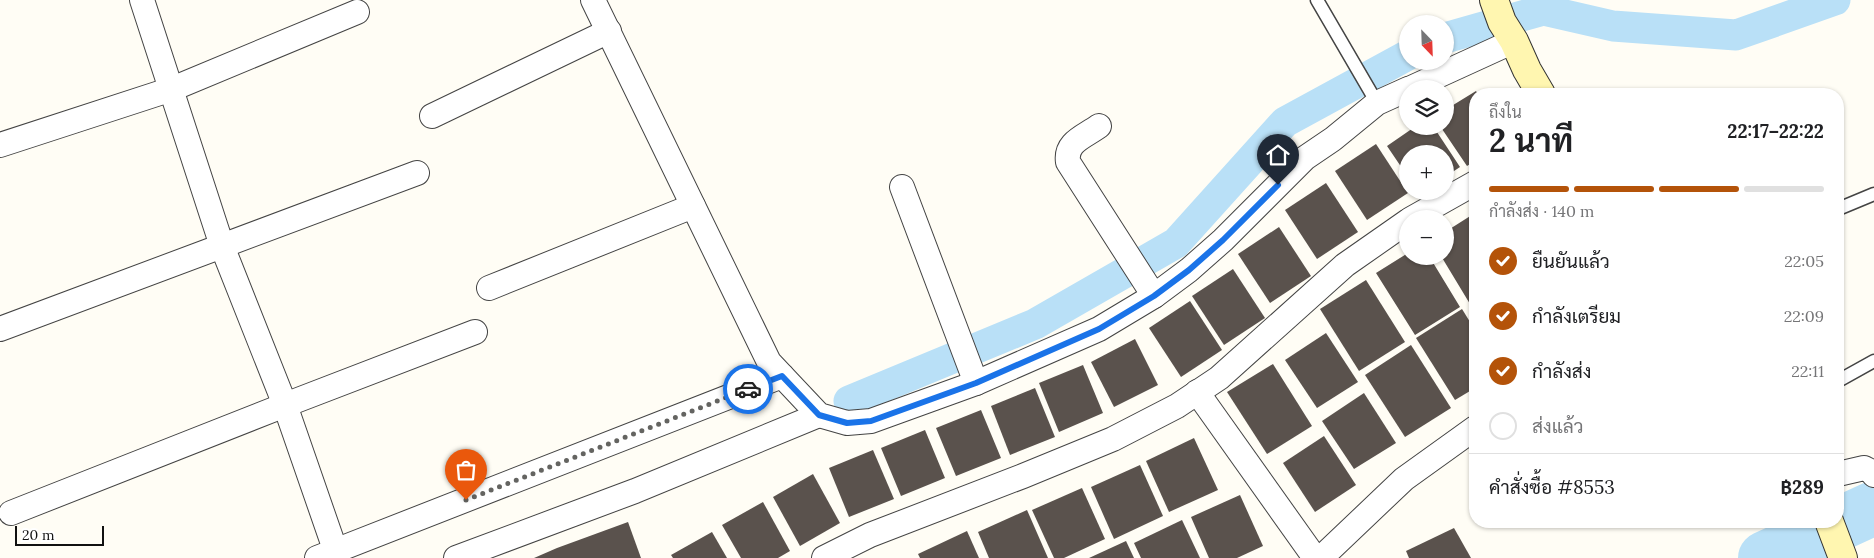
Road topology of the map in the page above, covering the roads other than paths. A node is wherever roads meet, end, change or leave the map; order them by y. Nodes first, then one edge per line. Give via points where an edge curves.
1 (142, 0) edge
2 (1317, 0) edge
3 (1494, 0) edge
4 (597, 1) edge
5 (356, 12) dead end
6 (609, 31) junction
7 (1514, 41) junction
8 (1428, 80) edge
9 (1538, 88) edge
10 (172, 89) junction
11 (1399, 93) edge
12 (1377, 103) junction
13 (432, 116) dead end
14 (1099, 126) dead end
15 (0, 145) edge
16 (417, 173) dead end
17 (1469, 185) edge
18 (902, 187) dead end
19 (1874, 194) edge
20 (693, 206) junction
21 (1844, 207) edge
22 (1427, 210) edge
23 (1399, 227) edge
24 (222, 246) junction
25 (489, 288) dead end
26 (1154, 296) junction
27 (0, 329) edge
28 (475, 332) dead end
29 (1874, 361) edge
30 (782, 376) junction
31 (1844, 378) edge
32 (976, 383) junction
33 (1197, 392) junction
34 (285, 404) junction
35 (819, 415) junction
36 (1469, 432) edge
37 (1844, 473) edge
38 (1874, 475) edge
39 (10, 513) dead end
40 (1832, 528) edge
41 (330, 556) edge
42 (456, 558) edge
43 (824, 558) edge
44 (1315, 558) edge
45 (1321, 558) edge
46 (1843, 558) edge

1 - 10 street
2 - 12 lane
3 - 7 street
4 - 6 street
5 - 10 street
6 - 13 street
6 - 20 street
7 - 8 street
7 - 9 street
10 - 15 street
10 - 24 street
11 - 12 street
12 - 26 street via 1305,158 1223,240
14 - 26 street via 1070,146 1068,162
16 - 24 street
17 - 22 street
18 - 32 street
19 - 21 lane
20 - 25 street
20 - 30 street via 769,362
23 - 33 street via 1345,265 1219,378
24 - 27 street
24 - 34 street
26 - 32 street via 1099,329
28 - 34 street
29 - 31 lane
30 - 35 street
30 - 41 street
32 - 35 street via 871,421 847,423
33 - 43 street via 1113,439 870,536
33 - 44 street
34 - 39 street
34 - 41 street
35 - 42 street via 635,491
36 - 45 street via 1404,479
37 - 38 street via 1864,468
40 - 46 street

